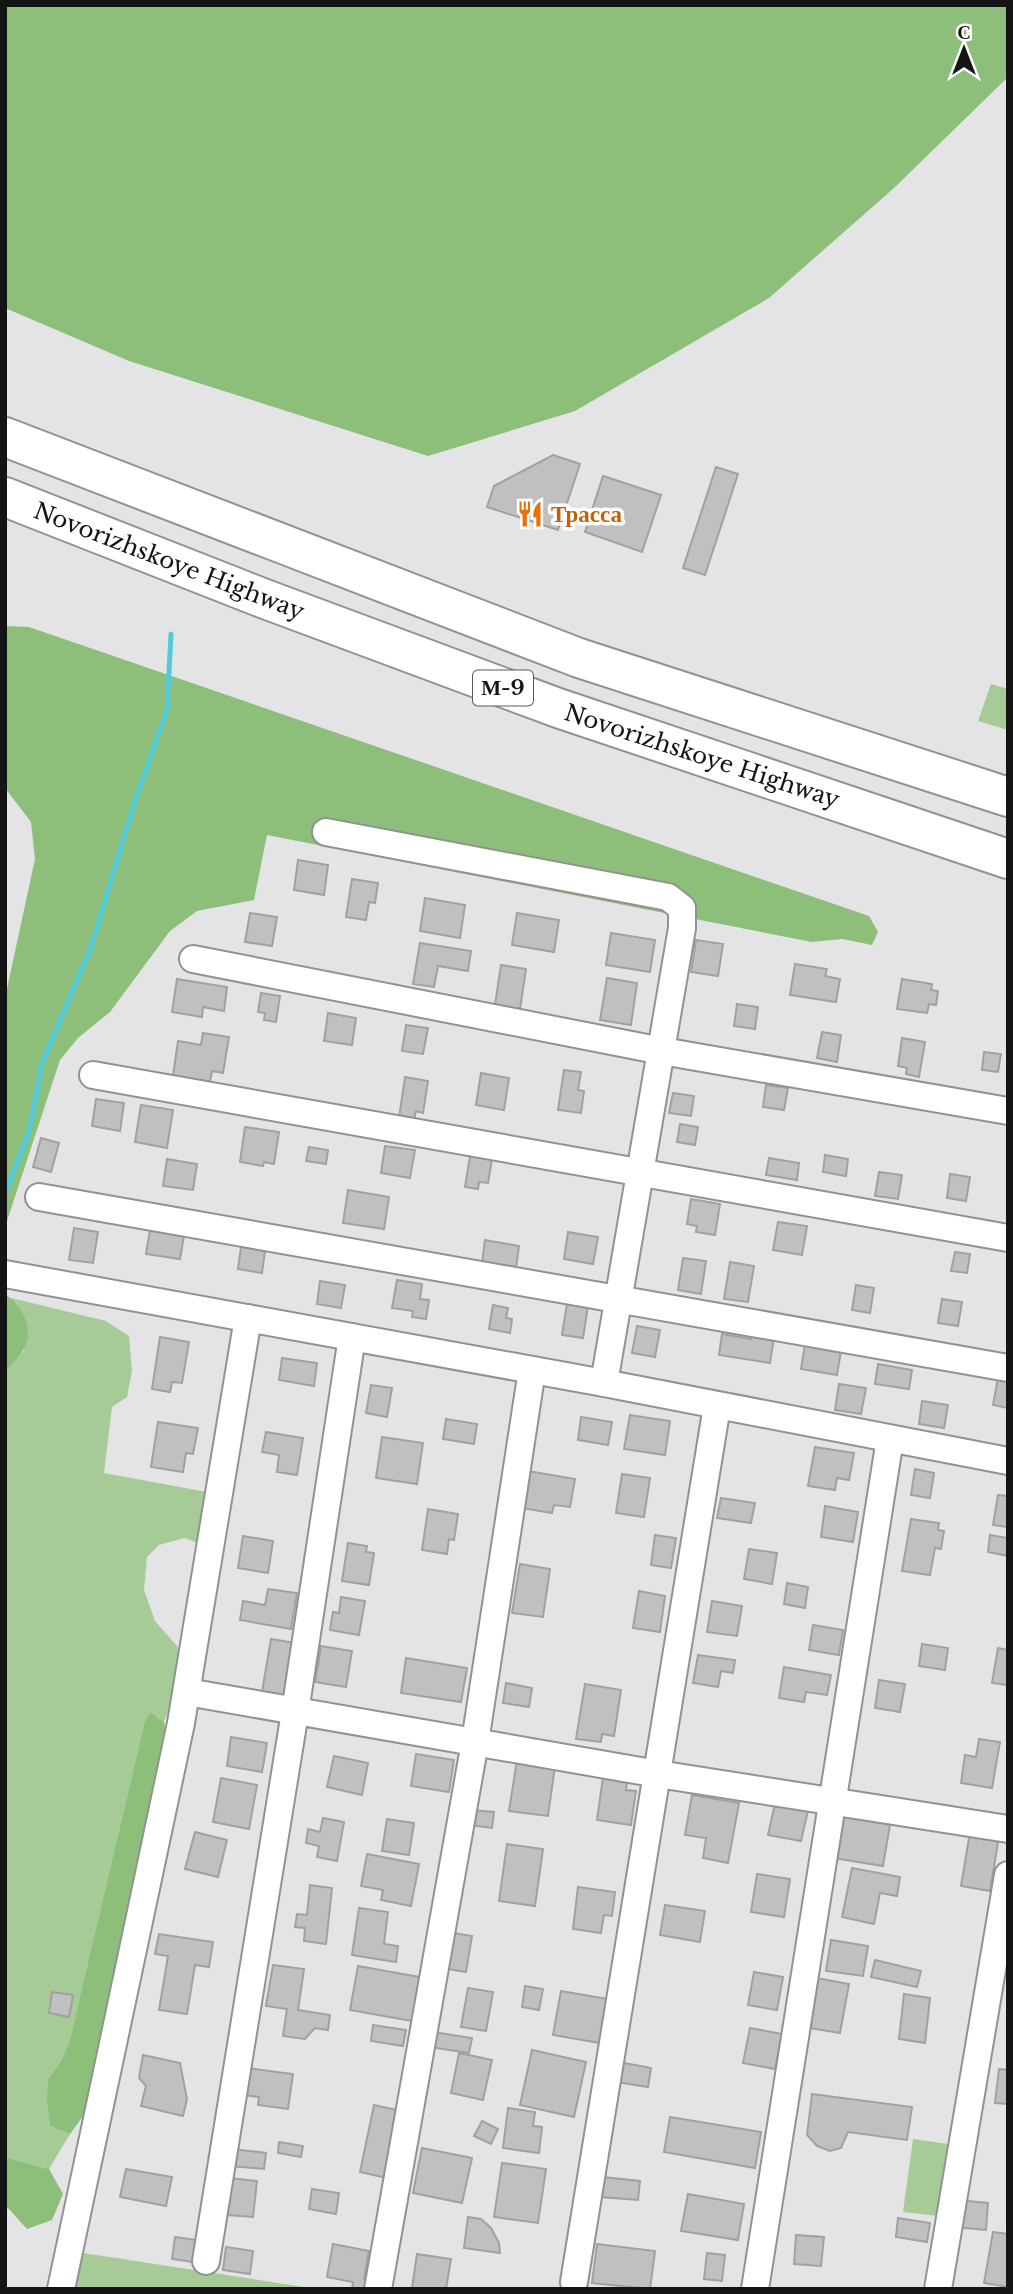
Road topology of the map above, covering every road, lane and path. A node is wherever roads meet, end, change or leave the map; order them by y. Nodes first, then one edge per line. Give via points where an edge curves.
1 (5, 437) edge
2 (5, 497) edge
3 (1008, 797) edge
4 (326, 831) dead end
5 (1008, 859) edge
6 (193, 959) dead end
7 (662, 1051) junction
8 (93, 1075) dead end
9 (1008, 1111) edge
10 (641, 1173) junction
11 (39, 1197) dead end
12 (1008, 1238) edge
13 (5, 1274) edge
14 (619, 1299) junction
15 (248, 1318) junction
16 (352, 1337) junction
17 (1008, 1368) edge
18 (532, 1370) junction
19 (604, 1383) junction
20 (717, 1406) junction
21 (890, 1439) junction
22 (1008, 1461) edge
23 (187, 1692) junction
24 (295, 1712) junction
25 (475, 1742) junction
26 (659, 1774) junction
27 (832, 1801) junction
28 (1008, 1829) edge
29 (1008, 1875) edge
30 (206, 2261) dead end
31 (574, 2282) dead end
32 (61, 2289) edge
33 (379, 2289) edge
34 (755, 2289) edge
35 (938, 2289) edge

1 - 3 highway, М-9 via 579,658
2 - 5 highway, Novorizhskoye Highway / М-9 via 558,708
4 - 7 street via 668,897 682,908 682,928
6 - 7 street
7 - 9 street
7 - 10 street
8 - 10 street
10 - 12 street
10 - 14 street
11 - 14 street
13 - 15 street
14 - 17 street
14 - 19 street
15 - 16 street
15 - 23 street
16 - 18 street
16 - 24 street
18 - 19 street
18 - 25 street
19 - 20 street
20 - 21 street
20 - 26 street
21 - 22 street
21 - 27 street
23 - 24 street
23 - 32 street
24 - 25 street
24 - 30 street
25 - 26 street
25 - 33 street
26 - 27 street
26 - 31 street
27 - 28 street
27 - 34 street
29 - 35 street

